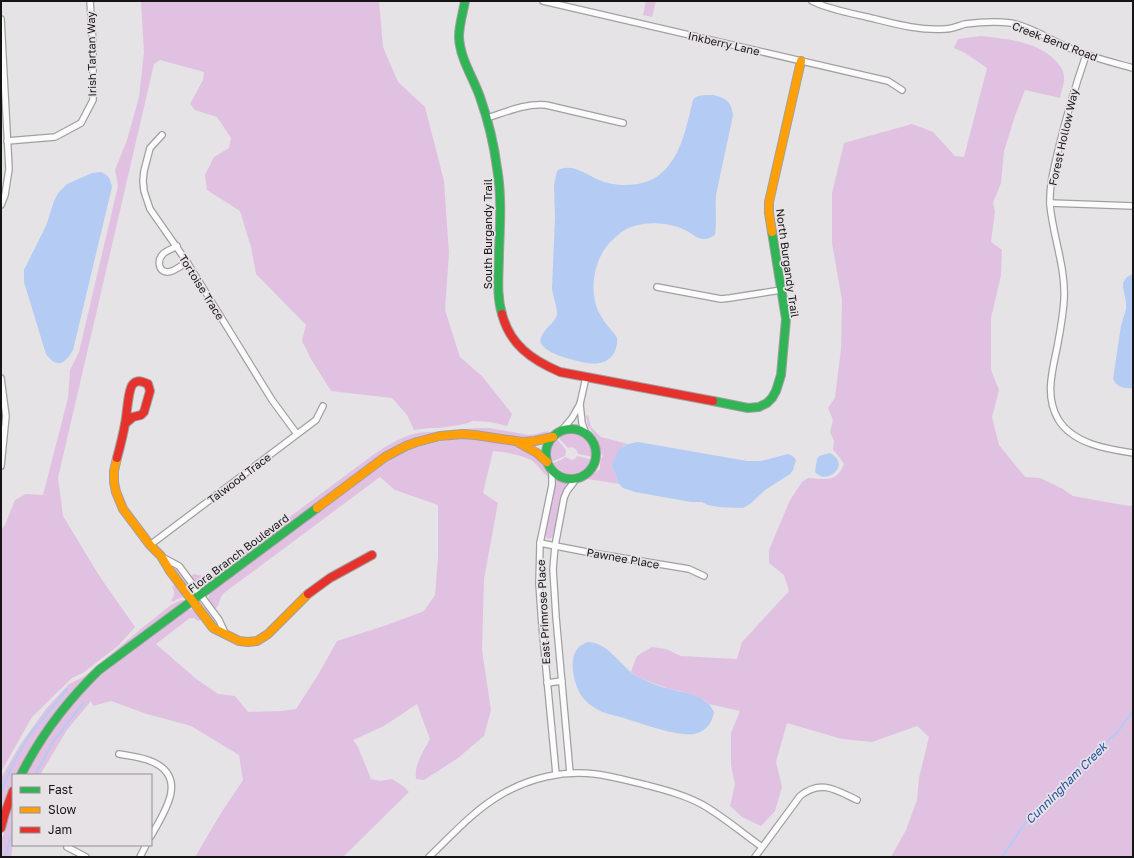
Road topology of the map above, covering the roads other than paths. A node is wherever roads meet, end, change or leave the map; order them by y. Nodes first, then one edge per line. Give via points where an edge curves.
1 (90, 1) edge
2 (465, 1) edge
3 (543, 1) edge
4 (812, 1) edge
5 (1, 19) edge
6 (1086, 55) junction
7 (801, 60) junction
8 (1133, 68) edge
9 (902, 90) dead end
10 (487, 118) junction
11 (623, 122) dead end
12 (162, 135) dead end
13 (7, 141) junction
14 (1050, 203) junction
15 (1, 205) edge
16 (1133, 206) edge
17 (176, 246) junction
18 (187, 262) junction
19 (657, 287) dead end
20 (781, 290) junction
21 (586, 377) junction
22 (1, 378) edge
23 (580, 404) junction
24 (323, 406) dead end
25 (125, 424) junction
26 (562, 430) junction
27 (297, 434) junction
28 (586, 434) junction
29 (553, 437) junction
30 (518, 443) junction
31 (1133, 453) edge
32 (547, 462) junction
33 (1, 466) edge
34 (552, 471) junction
35 (577, 478) junction
36 (540, 543) junction
37 (150, 545) junction
38 (555, 546) junction
39 (372, 555) dead end
40 (161, 556) junction
41 (704, 576) dead end
42 (200, 595) junction
43 (193, 601) junction
44 (226, 635) junction
45 (562, 681) junction
46 (547, 683) junction
47 (119, 754) dead end
48 (570, 773) junction
49 (21, 774) edge
50 (556, 774) junction
51 (12, 795) edge
52 (857, 800) dead end
53 (1, 828) edge
54 (152, 834) edge
55 (146, 846) edge
56 (67, 847) dead end
57 (762, 848) junction
58 (86, 857) edge
59 (140, 857) edge
60 (429, 857) edge
61 (755, 857) edge

1 - 13 street, Irish Tartan Way via 94,100 81,123 55,137
2 - 10 street, South Burgandy Trail via 460,25 460,46
3 - 7 street, Inkberry Lane
4 - 6 street, Creek Bend Road via 854,14 929,30 981,22 1012,24 1027,28
5 - 13 street
6 - 8 street, Creek Bend Road
6 - 14 street, Forest Hollow Way via 1066,115 1051,182
7 - 9 street, Inkberry Lane via 888,81
7 - 20 street, North Burgandy Trail via 769,202
10 - 11 street via 538,104
10 - 21 street, South Burgandy Trail via 499,178 498,293 502,317 520,348 530,357 560,372
12 - 17 street, Tortoise Trace via 150,148 144,171 144,191 150,209
13 - 15 street via 10,169
14 - 16 street
14 - 31 street, Forest Hollow Way via 1064,282 1062,322 1050,388 1052,405 1064,427 1077,438
17 - 18 street, Tortoise Trace
17 - 18 street via 160,259 159,265 162,270 173,271
18 - 27 street, Tortoise Trace via 272,400
19 - 20 street via 721,299
20 - 21 street, North Burgandy Trail via 786,329 780,381 777,392 761,406 748,408
21 - 23 street
22 - 33 street via 6,416
23 - 26 street
23 - 28 street
24 - 27 street, Talwood Trace via 316,420
25 - 25 street via 132,386 135,382 145,382 150,391 144,412 132,417
25 - 37 street via 114,471 116,492 123,509
26 - 28 street via 581,430
26 - 29 street, Flora Branch Boulevard
27 - 37 street, Talwood Trace
28 - 35 street via 595,445 596,459 591,469
29 - 30 street, Flora Branch Boulevard
29 - 32 street via 548,446
30 - 32 street, Flora Branch Boulevard via 532,449
30 - 42 street, Flora Branch Boulevard via 476,435 453,435 420,442 396,451 369,468
32 - 34 street, Flora Branch Boulevard
34 - 35 street via 561,477
34 - 36 street, East Primrose Place via 552,486
35 - 38 street, East Primrose Place via 564,498
36 - 38 street, Pawnee Place
36 - 46 street, East Primrose Place via 539,584
37 - 40 street
38 - 41 street, Pawnee Place via 689,570
38 - 45 street, East Primrose Place via 555,614
39 - 44 street via 318,586 261,639 243,642
40 - 42 street via 179,566
40 - 43 street
42 - 43 street, Flora Branch Boulevard
42 - 44 street via 219,620
43 - 44 street via 213,628
43 - 49 street, Flora Branch Boulevard via 113,659 82,686 43,736
45 - 46 street
45 - 48 street, East Primrose Place
46 - 50 street, East Primrose Place
47 - 54 street via 154,763 162,768 171,782 171,797
48 - 50 street
48 - 57 street via 610,776 674,792 703,805
50 - 60 street via 516,786 495,798
51 - 53 street
52 - 57 street via 833,788 819,787 806,791
55 - 59 street
56 - 58 street
57 - 61 street

